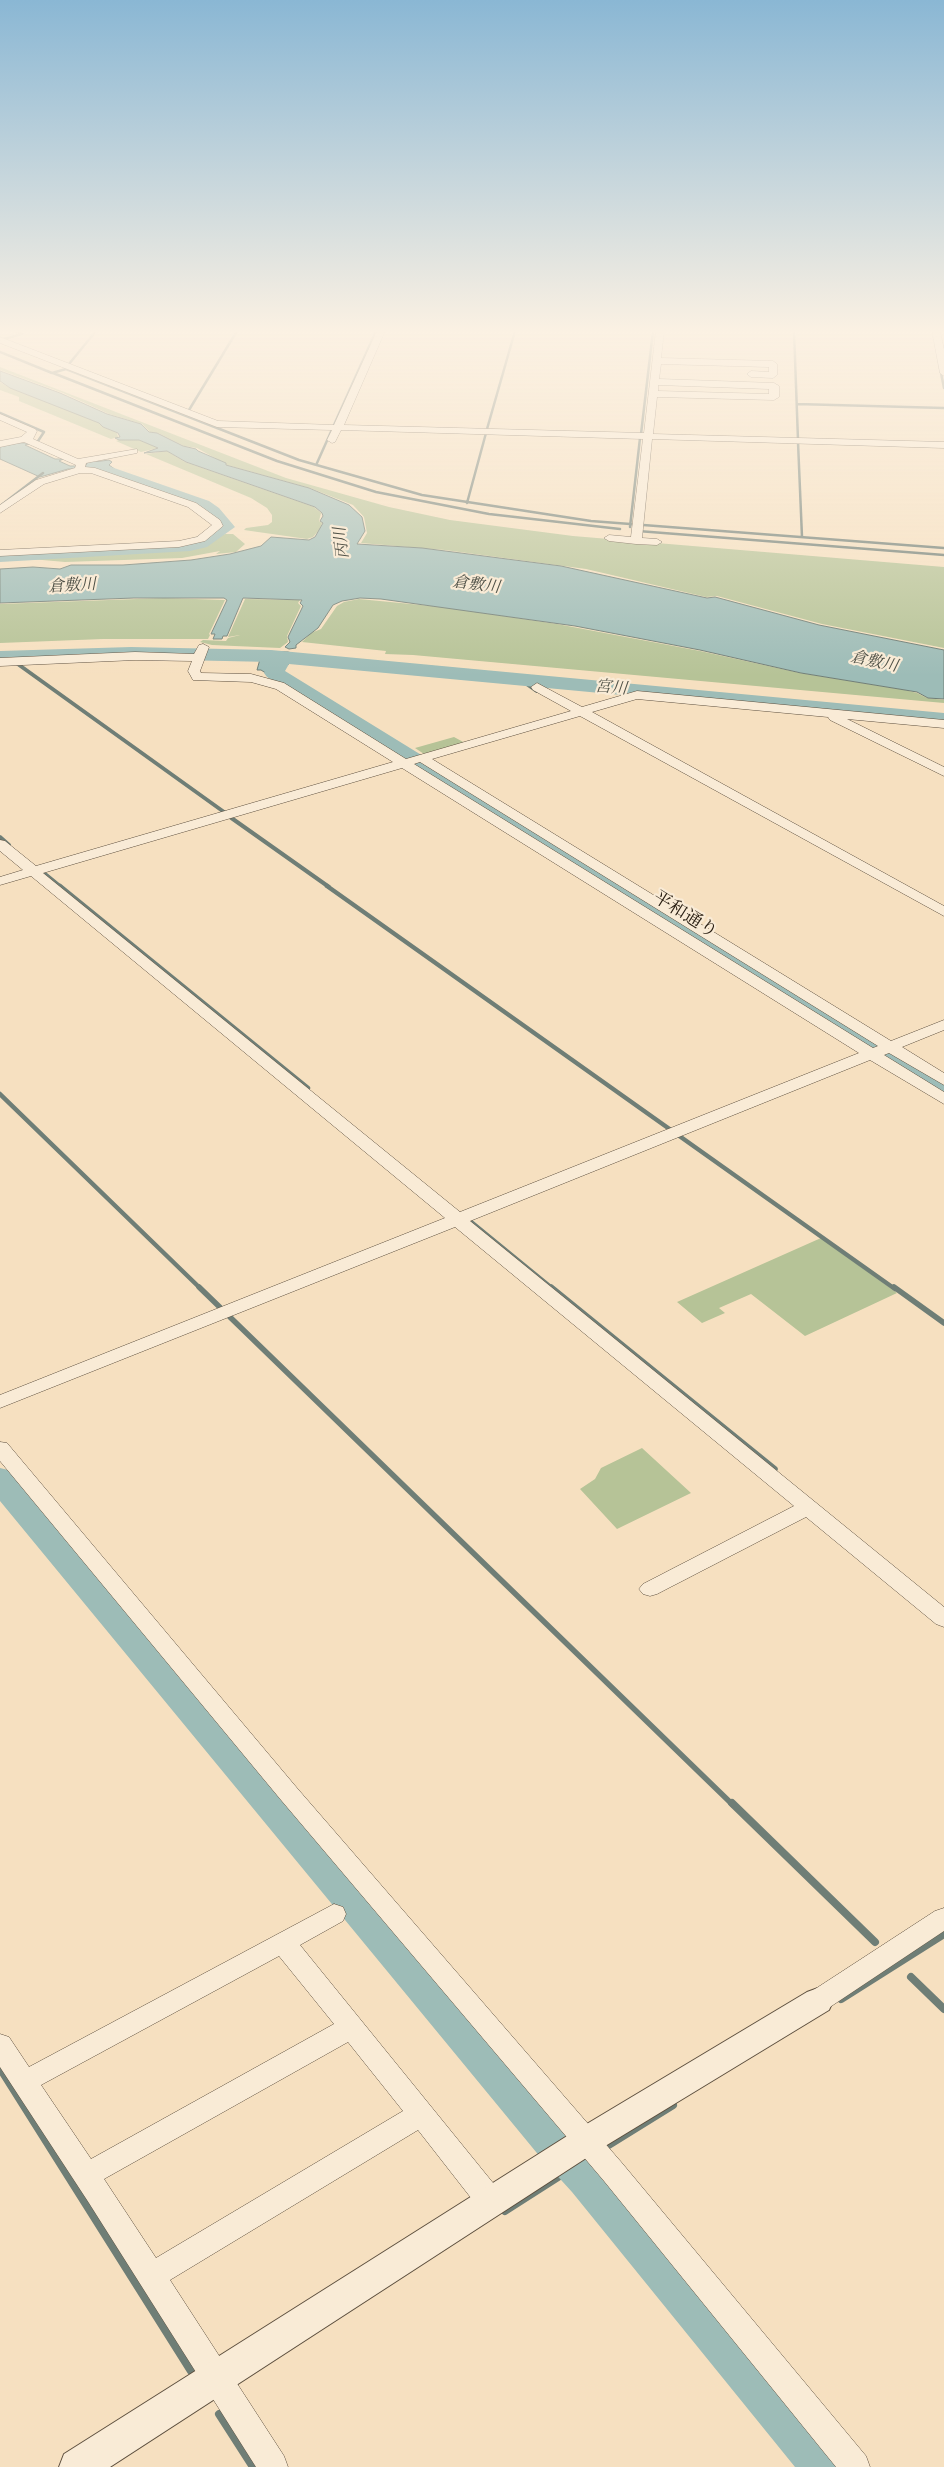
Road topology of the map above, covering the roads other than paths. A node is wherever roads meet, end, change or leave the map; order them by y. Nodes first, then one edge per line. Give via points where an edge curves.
1 (40, 446) edge
2 (647, 446) edge
3 (134, 451) dead end
4 (79, 467) junction
5 (0, 510) edge
6 (638, 530) junction
7 (609, 538) dead end
8 (657, 542) dead end
9 (0, 543) edge
10 (15, 553) junction
11 (0, 554) edge
12 (8, 662) edge
13 (537, 687) dead end
14 (578, 713) junction
15 (823, 713) junction
16 (944, 724) edge
17 (413, 761) junction
18 (944, 772) edge
19 (0, 844) edge
20 (39, 870) junction
21 (0, 882) edge
22 (944, 912) edge
23 (944, 1025) edge
24 (882, 1050) junction
25 (944, 1080) edge
26 (944, 1099) edge
27 (463, 1217) junction
28 (0, 1402) edge
29 (0, 1448) edge
30 (810, 1508) junction
31 (650, 1589) dead end
32 (944, 1619) edge
33 (334, 1914) dead end
34 (944, 1918) edge
35 (283, 1942) junction
36 (818, 2001) joint
37 (351, 2027) junction
38 (0, 2045) edge
39 (24, 2082) junction
40 (421, 2114) junction
41 (582, 2152) junction
42 (86, 2175) junction
43 (492, 2203) junction
44 (150, 2276) junction
45 (220, 2385) junction
46 (77, 2467) edge
47 (274, 2467) edge
48 (855, 2467) edge

1 - 4 street
2 - 6 street
3 - 4 street
4 - 5 street via 40,482
4 - 10 street via 188,503 218,526 200,539 180,544
6 - 7 street
6 - 8 street
9 - 10 street
10 - 11 street
12 - 17 street via 201,652 194,671 197,677 257,679 296,688
13 - 14 street
14 - 15 street via 637,695
14 - 17 street
14 - 22 street
15 - 16 street
15 - 18 street
17 - 20 street
17 - 24 street via 845,1020
19 - 20 street
20 - 21 street
20 - 27 street
23 - 24 street
24 - 25 street
24 - 26 street
24 - 27 street
27 - 28 street
27 - 30 street
29 - 41 street
30 - 31 street
30 - 32 street
33 - 35 street
34 - 36 street
35 - 37 street
35 - 39 street
36 - 41 street
37 - 40 street
37 - 42 street
38 - 39 street
39 - 42 street
40 - 43 street
40 - 44 street
41 - 43 street
41 - 48 street
42 - 44 street
43 - 45 street
44 - 45 street
45 - 46 street
45 - 47 street

